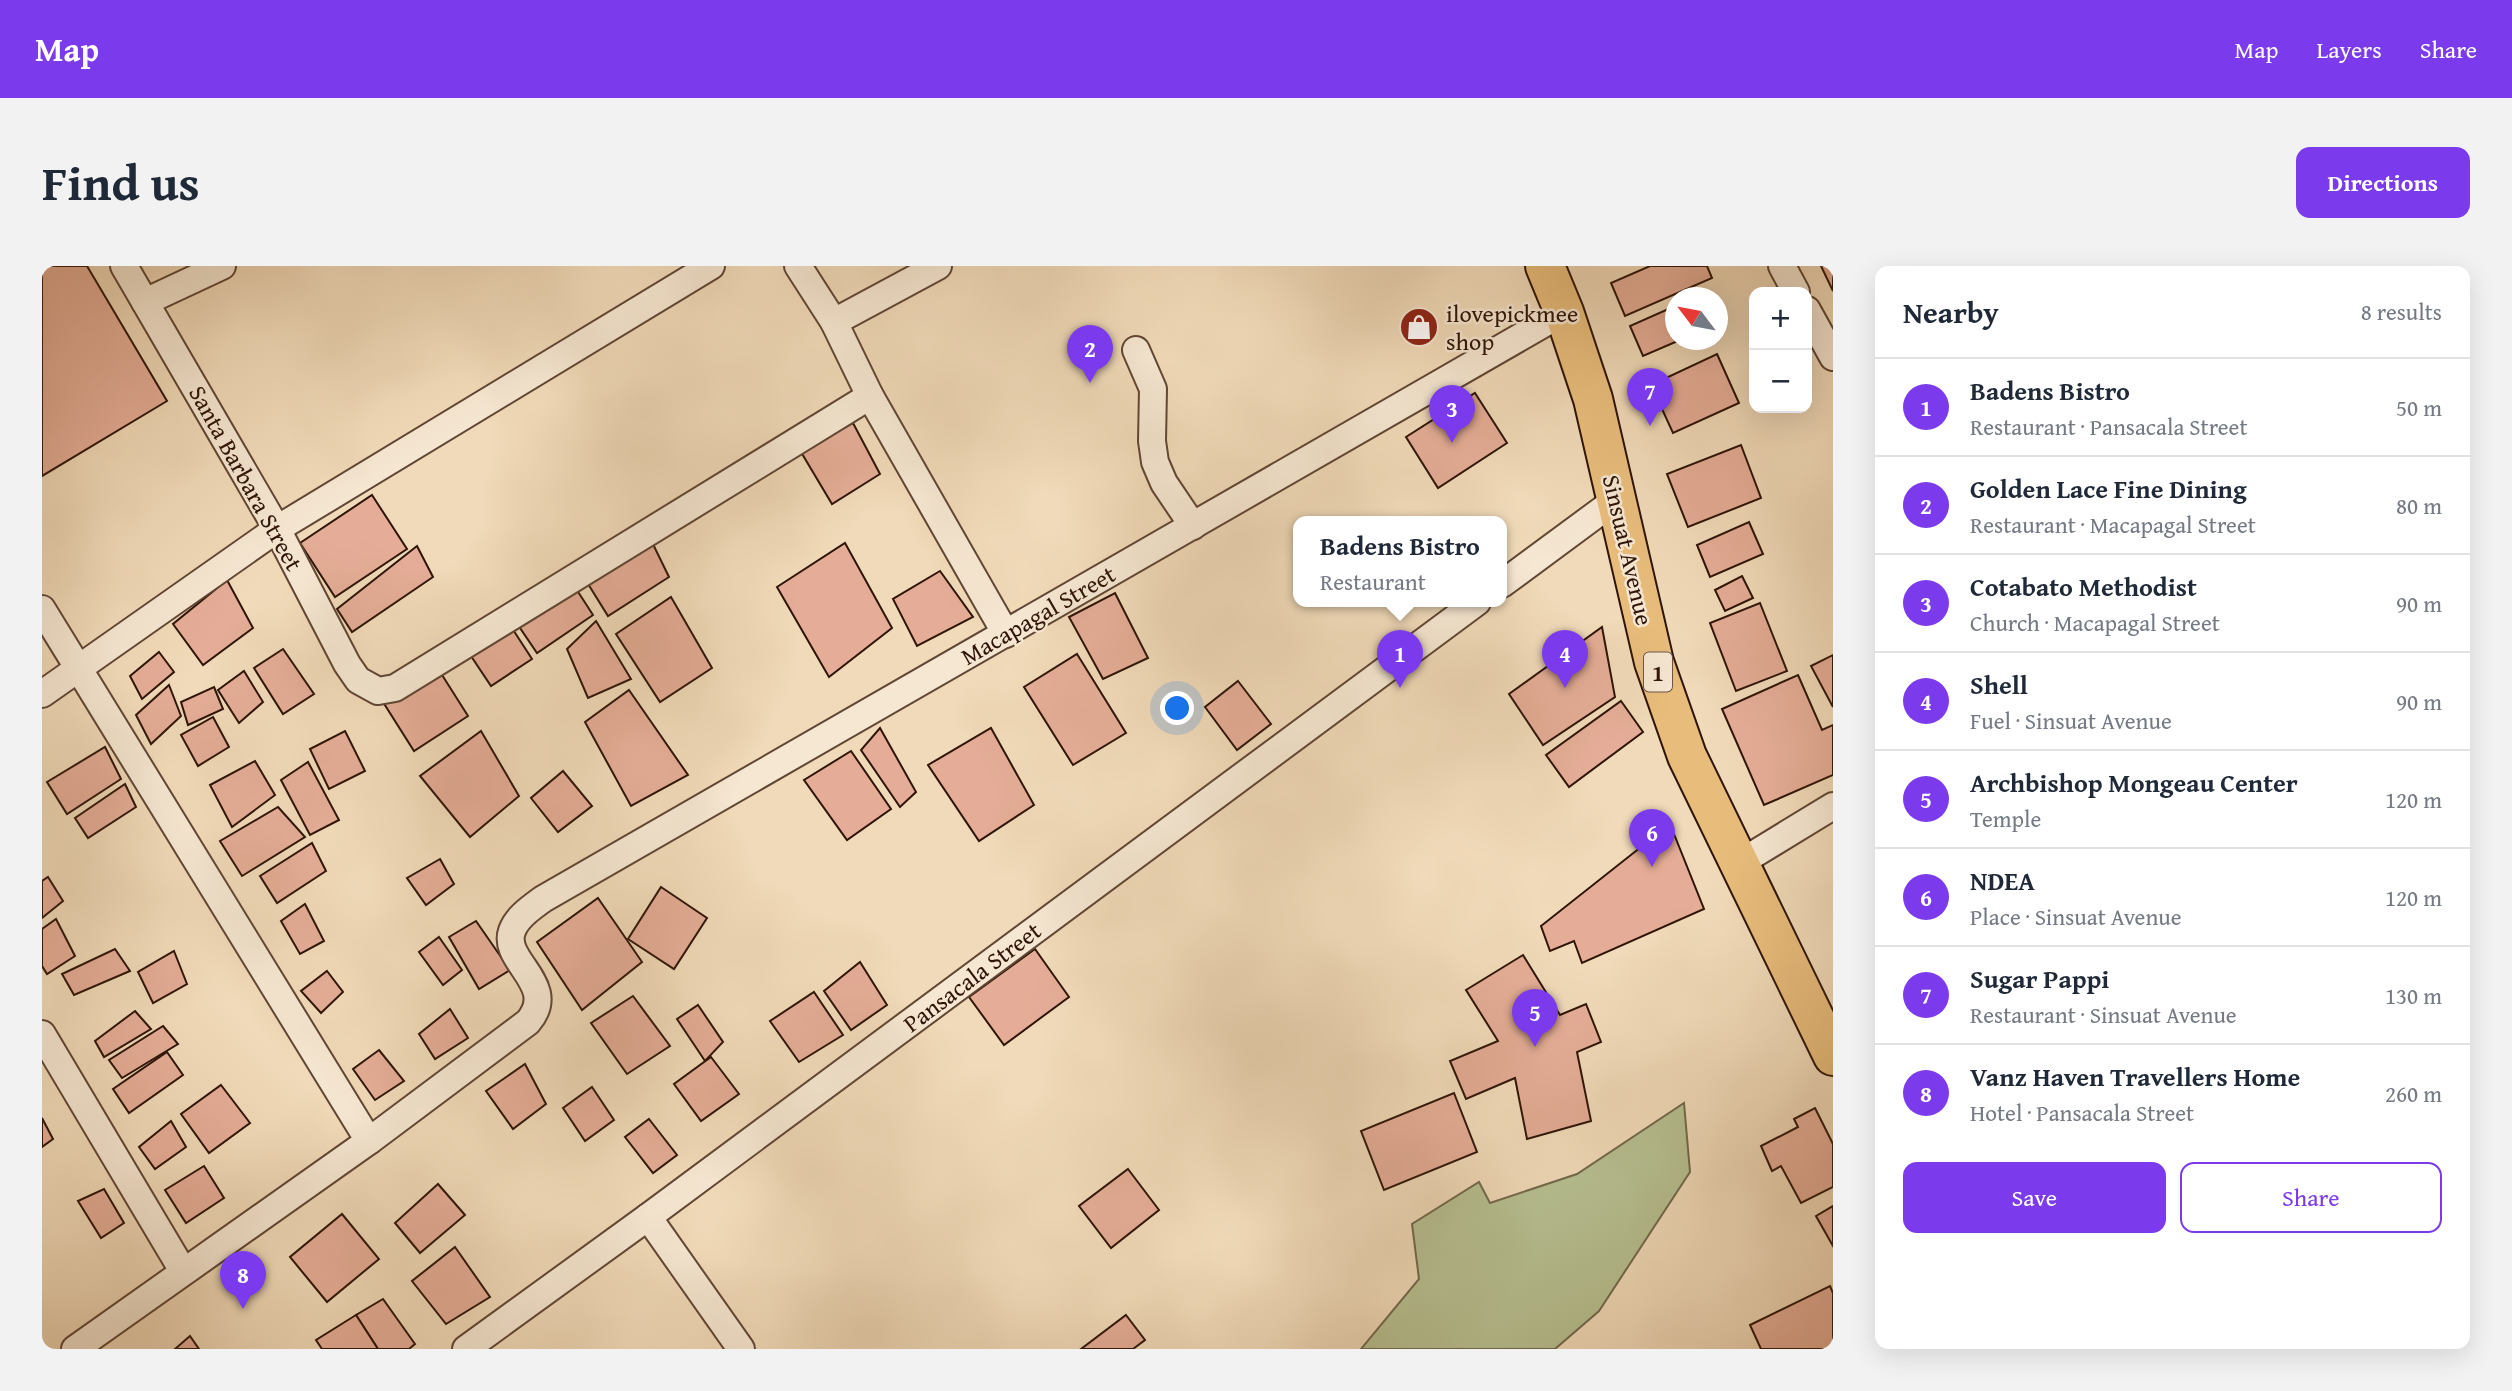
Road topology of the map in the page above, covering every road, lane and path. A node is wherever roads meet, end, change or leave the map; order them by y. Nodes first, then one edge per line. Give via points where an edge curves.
1 (124, 266) edge
2 (222, 266) edge
3 (711, 266) edge
4 (798, 266) edge
5 (938, 266) edge
6 (1545, 266) edge
7 (1782, 266) edge
8 (1794, 287) edge
9 (145, 302) junction
10 (1564, 312) junction
11 (1812, 319) edge
12 (834, 322) junction
13 (1136, 350) dead end
14 (1833, 357) edge
15 (870, 396) junction
16 (1617, 499) junction
17 (1193, 526) junction
18 (277, 529) junction
19 (1507, 580) edge
20 (1470, 607) edge
21 (42, 609) edge
22 (1006, 634) junction
23 (79, 669) junction
24 (42, 694) edge
25 (1833, 806) edge
26 (1738, 864) junction
27 (42, 1034) edge
28 (1833, 1056) edge
29 (369, 1141) junction
30 (648, 1217) junction
31 (183, 1271) junction
32 (75, 1349) edge
33 (466, 1349) edge
34 (741, 1349) edge

1 - 9 street, Santa Barbara Street
2 - 9 street
3 - 18 street
4 - 12 street
5 - 12 street
6 - 10 main road, Sinsuat Avenue / 1
7 - 8 street
9 - 18 street, Santa Barbara Street
10 - 16 main road, Sinsuat Avenue / 1 via 1593,400
10 - 17 street, Macapagal Street
11 - 14 street
12 - 15 street
13 - 17 street via 1153,389 1155,462
15 - 18 street, Santa Barbara Street via 395,688 378,691 358,680
15 - 22 street
16 - 19 street
16 - 26 main road, Sinsuat Avenue / 1 via 1654,662 1687,755
17 - 22 street, Macapagal Street
18 - 23 street
20 - 30 street, Pansacala Street
21 - 23 street
22 - 29 street, Macapagal Street via 543,899 516,923 510,935 539,996 538,1011
23 - 24 street
23 - 29 street
25 - 26 street
26 - 28 main road, Sinsuat Avenue / 1
27 - 31 street
29 - 31 street
30 - 33 street, Pansacala Street
30 - 34 street
31 - 32 street

